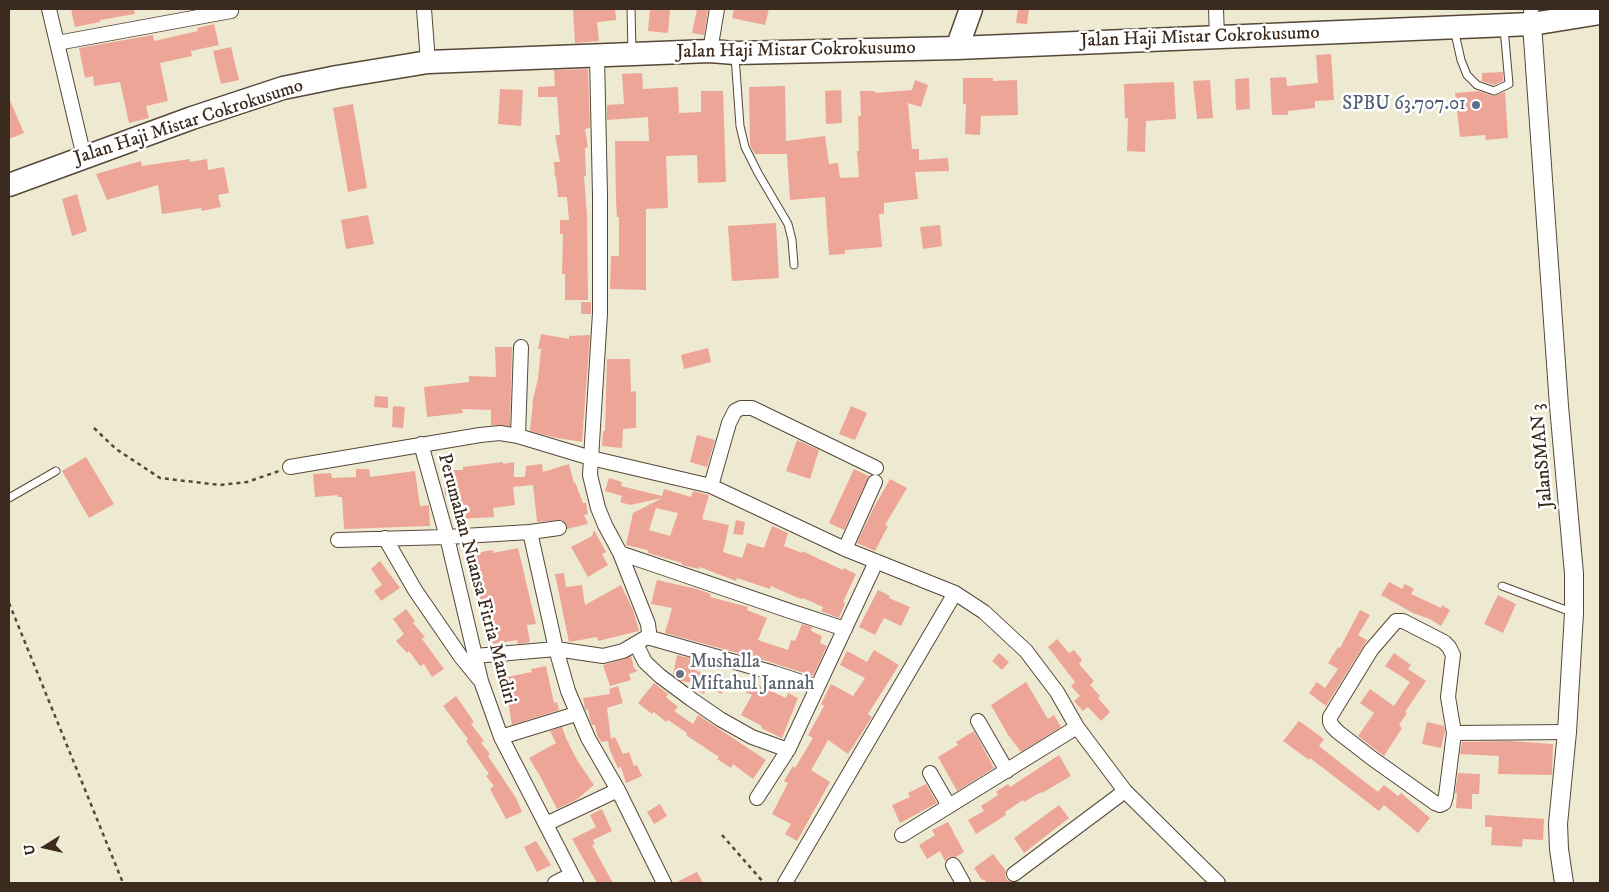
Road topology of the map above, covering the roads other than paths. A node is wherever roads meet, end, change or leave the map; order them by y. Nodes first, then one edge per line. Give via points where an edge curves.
1 (49, 9) edge
2 (424, 9) edge
3 (631, 9) edge
4 (717, 9) edge
5 (971, 9) edge
6 (1216, 9) edge
7 (231, 11) dead end
8 (1600, 12) edge
9 (1532, 17) edge
10 (1504, 26) junction
11 (1454, 28) junction
12 (1217, 38) junction
13 (57, 43) junction
14 (957, 48) junction
15 (710, 51) junction
16 (735, 53) junction
17 (632, 54) junction
18 (597, 56) junction
19 (428, 62) junction
20 (84, 157) junction
21 (9, 185) edge
22 (794, 265) dead end
23 (521, 348) dead end
24 (518, 436) junction
25 (421, 444) junction
26 (591, 458) junction
27 (290, 467) road end
28 (56, 471) dead end
29 (711, 486) junction
30 (9, 498) edge
31 (558, 528) dead end
32 (530, 532) junction
33 (447, 537) junction
34 (385, 538) junction
35 (338, 540) dead end
36 (845, 549) junction
37 (620, 553) junction
38 (876, 562) junction
39 (1502, 586) dead end
40 (955, 593) junction
41 (1574, 613) junction
42 (845, 628) junction
43 (642, 641) junction
44 (556, 650) junction
45 (474, 656) junction
46 (481, 681) junction
47 (817, 688) junction
48 (576, 714) junction
49 (978, 722) dead end
50 (1076, 727) junction
51 (1454, 732) junction
52 (1567, 732) junction
53 (501, 738) junction
54 (788, 750) junction
55 (1007, 770) junction
56 (930, 773) dead end
57 (618, 790) junction
58 (1125, 791) junction
59 (757, 798) dead end
60 (949, 806) junction
61 (546, 824) junction
62 (902, 835) dead end
63 (953, 866) dead end
64 (1014, 874) dead end
65 (574, 879) edge
66 (555, 883) edge
67 (664, 883) edge
68 (785, 883) edge
69 (963, 883) edge
70 (1218, 883) edge
71 (1564, 883) edge

1 - 13 street
2 - 19 street
3 - 17 lane
4 - 15 street
5 - 14 main road
6 - 12 street
7 - 13 street
8 - 9 main road, Jalan Haji Mistar Cokrokusumo
9 - 10 main road, Jalan Haji Mistar Cokrokusumo
9 - 41 street, JalanSMAN 3 via 1559,406 1574,565
10 - 11 main road, Jalan Haji Mistar Cokrokusumo
10 - 11 lane via 1509,84 1494,91 1477,85 1467,75
11 - 12 main road, Jalan Haji Mistar Cokrokusumo
12 - 14 main road, Jalan Haji Mistar Cokrokusumo
13 - 20 street
14 - 16 main road, Jalan Haji Mistar Cokrokusumo
15 - 16 main road, Jalan Haji Mistar Cokrokusumo
15 - 17 main road, Jalan Haji Mistar Cokrokusumo
16 - 22 lane via 740,126 745,147 788,224
17 - 18 main road, Jalan Haji Mistar Cokrokusumo
18 - 19 main road, Jalan Haji Mistar Cokrokusumo
18 - 26 street via 600,313
19 - 20 main road, Jalan Haji Mistar Cokrokusumo via 283,88
20 - 21 main road, Jalan Haji Mistar Cokrokusumo
23 - 24 street
24 - 25 street via 491,434
24 - 26 street
25 - 27 street
25 - 33 street, Perumahan Nuansa Fitria Mandiri
26 - 29 street
26 - 37 street via 590,475 598,508
28 - 30 lane
29 - 36 street
29 - 36 street via 735,411 752,408 876,475
31 - 32 street
32 - 33 street
32 - 44 street
33 - 34 street
33 - 45 street, Perumahan Nuansa Fitria Mandiri
34 - 35 street
34 - 46 street via 414,590
36 - 38 street
37 - 42 street
37 - 43 street via 648,624 649,632
38 - 40 street
38 - 42 street
39 - 41 lane
40 - 50 street via 984,612 1026,652 1057,692
40 - 68 street
41 - 52 street, JalanSMAN 3
42 - 47 street
43 - 44 street via 623,651 603,656
43 - 47 street via 774,673
43 - 54 street via 645,662 660,676 720,719 752,737
44 - 45 street
44 - 48 street
45 - 46 street, Perumahan Nuansa Fitria Mandiri
46 - 53 street, Perumahan Nuansa Fitria Mandiri
47 - 54 street
48 - 53 street
48 - 57 street
49 - 55 street
50 - 55 street
50 - 58 street
51 - 51 street via 1448,698 1453,655 1449,647 1403,621 1396,621 1371,650 1330,717 1332,726 1440,805 1446,796
51 - 52 street
52 - 71 street, JalanSMAN 3 via 1558,824
53 - 61 street, Perumahan Nuansa Fitria Mandiri
54 - 59 street
55 - 60 street
56 - 60 street
57 - 61 street
57 - 67 street
58 - 64 street
58 - 70 street
60 - 62 street
61 - 65 street, Perumahan Nuansa Fitria Mandiri
63 - 69 street
65 - 66 street

